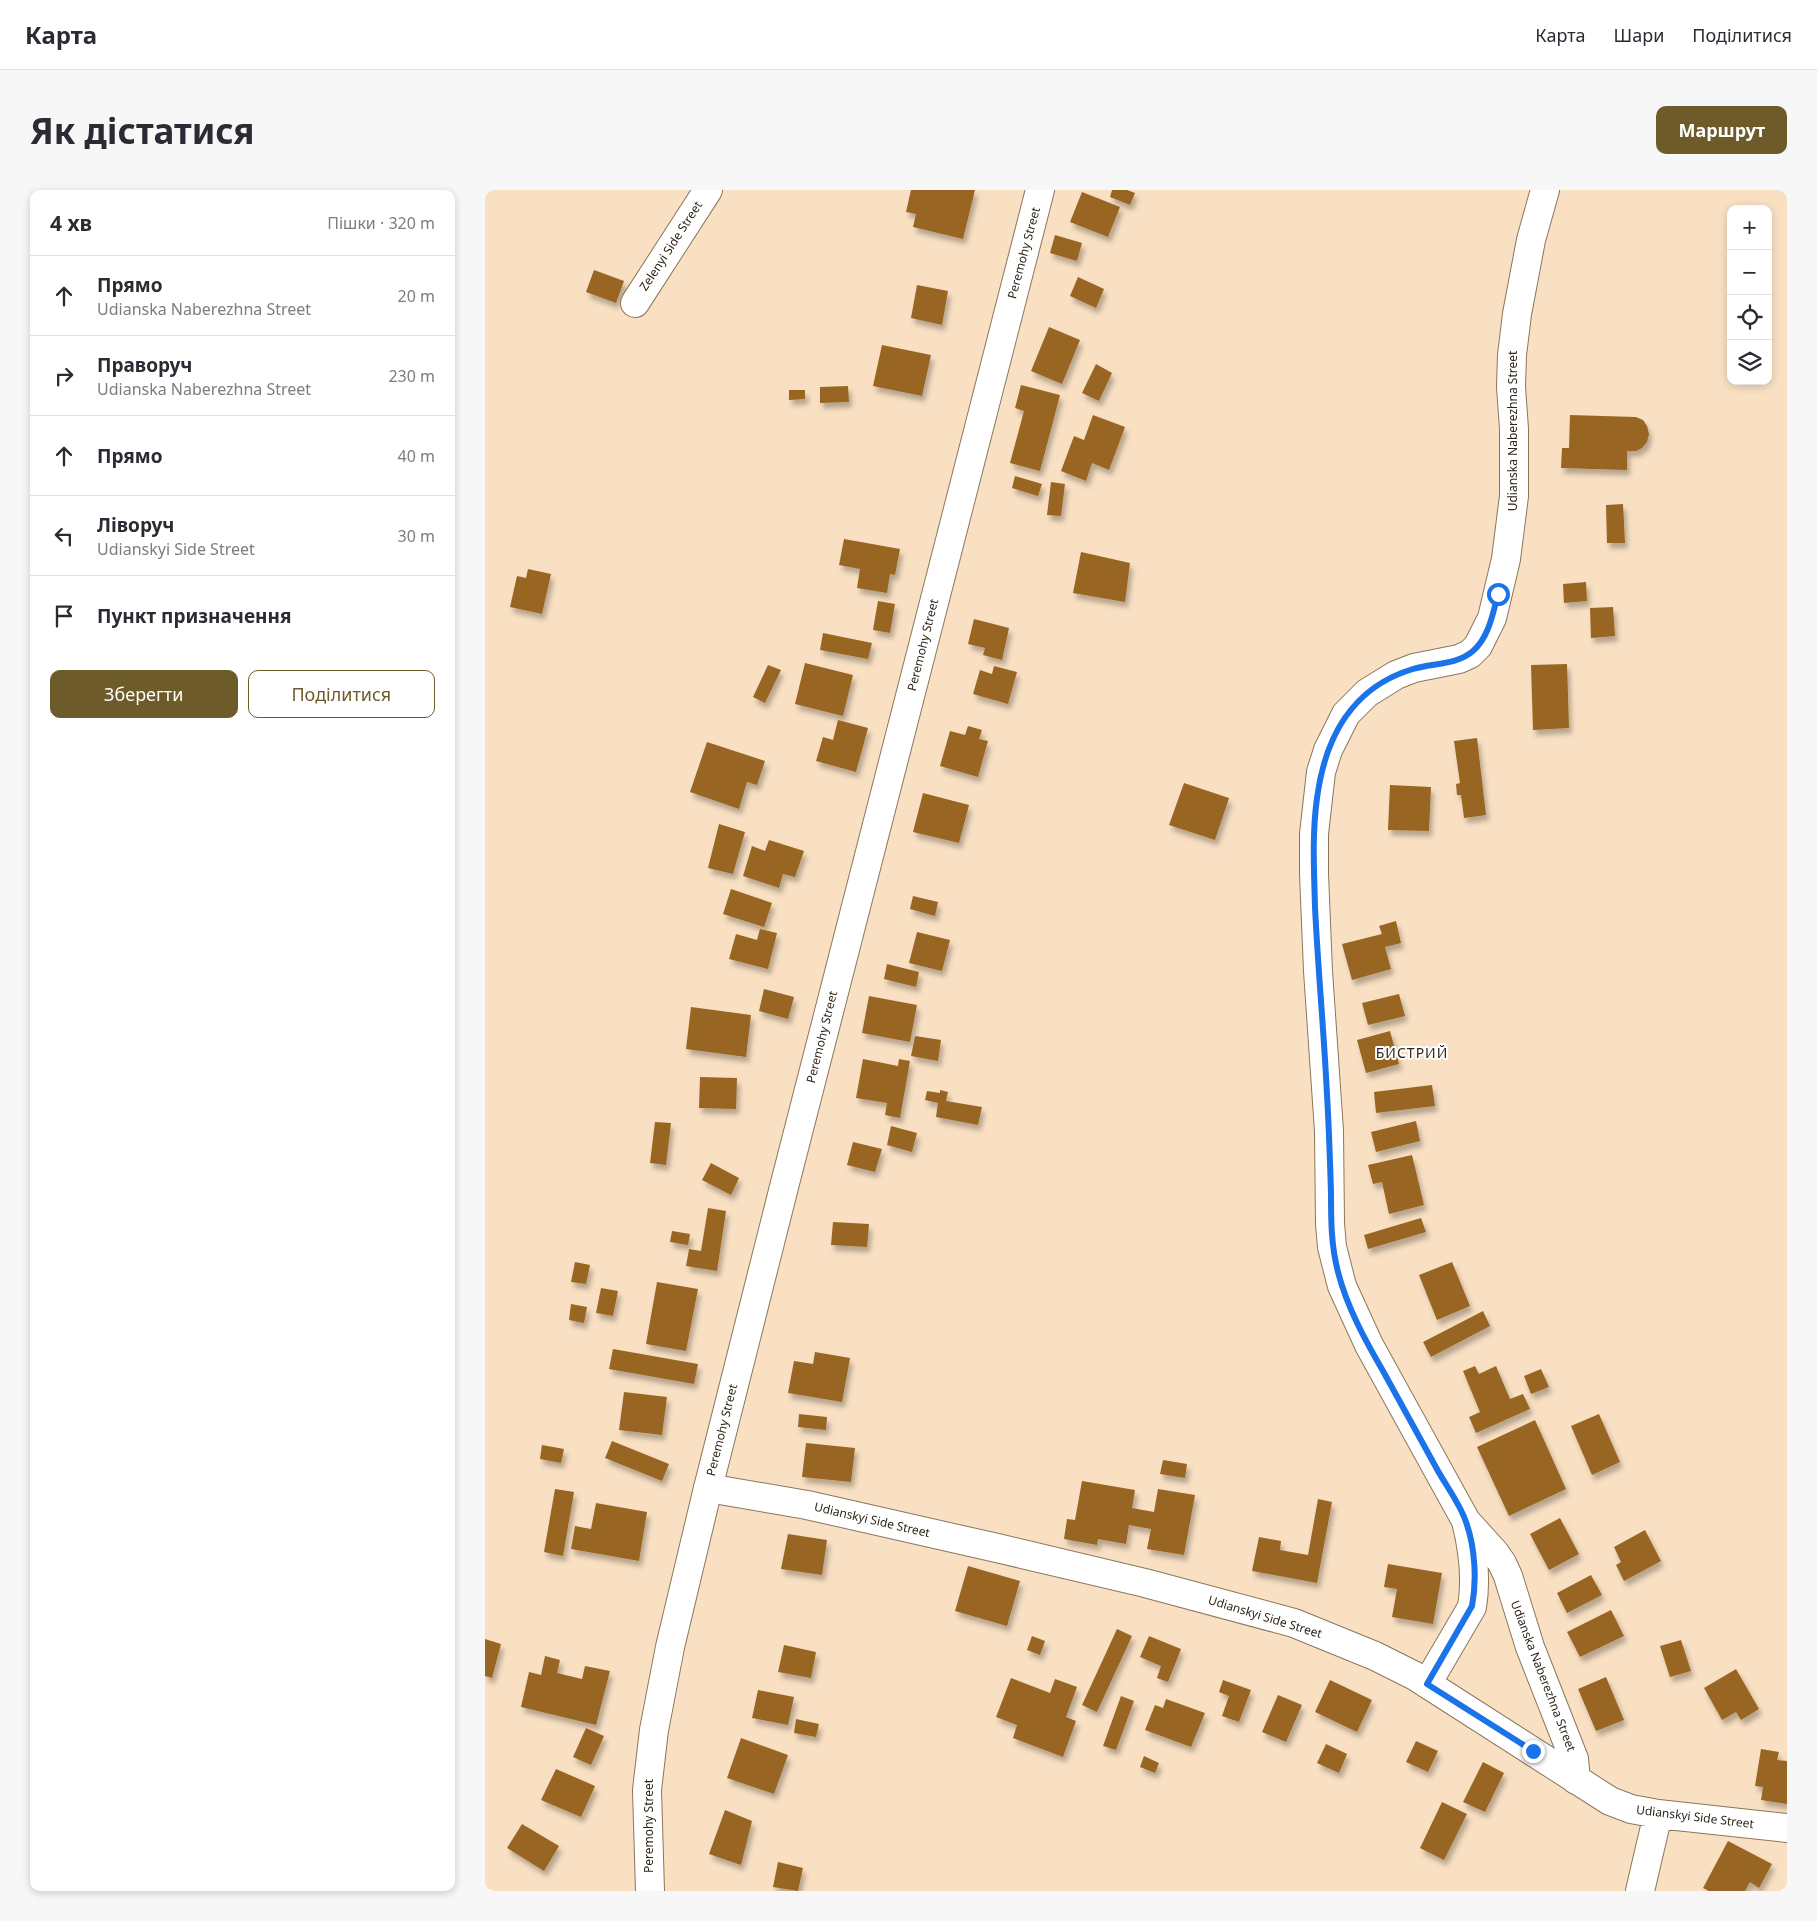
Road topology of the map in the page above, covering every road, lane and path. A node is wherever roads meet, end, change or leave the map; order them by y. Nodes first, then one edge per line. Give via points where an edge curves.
1 (708, 190) edge
2 (1040, 190) edge
3 (1545, 190) edge
4 (635, 303) dead end
5 (708, 1488) junction
6 (1466, 1521) junction
7 (1427, 1684) junction
8 (1576, 1780) junction
9 (1658, 1814) junction
10 (1787, 1828) edge
11 (650, 1891) edge
12 (1640, 1891) edge

1 - 4 street, Zelenyi Side Street
2 - 5 street, Peremohy Street
3 - 6 street, Udianska Naberezhna Street via 1531,240 1513,347 1514,496 1506,559 1492,618 1478,646 1470,654 1396,675 1367,693 1346,714 1321,772 1314,834 1317,962 1329,1131 1330,1224 1337,1271 1369,1345
5 - 7 street, Udianskyi Side Street via 816,1507 1238,1607 1324,1634 1397,1666
5 - 11 street, Peremohy Street via 653,1730 647,1790
6 - 7 street via 1473,1559 1472,1606
6 - 8 street, Udianska Naberezhna Street via 1495,1552 1508,1576 1530,1647 1575,1759
7 - 8 street, Udianskyi Side Street
8 - 9 street, Udianskyi Side Street via 1610,1801
9 - 10 street, Udianskyi Side Street
9 - 12 street

